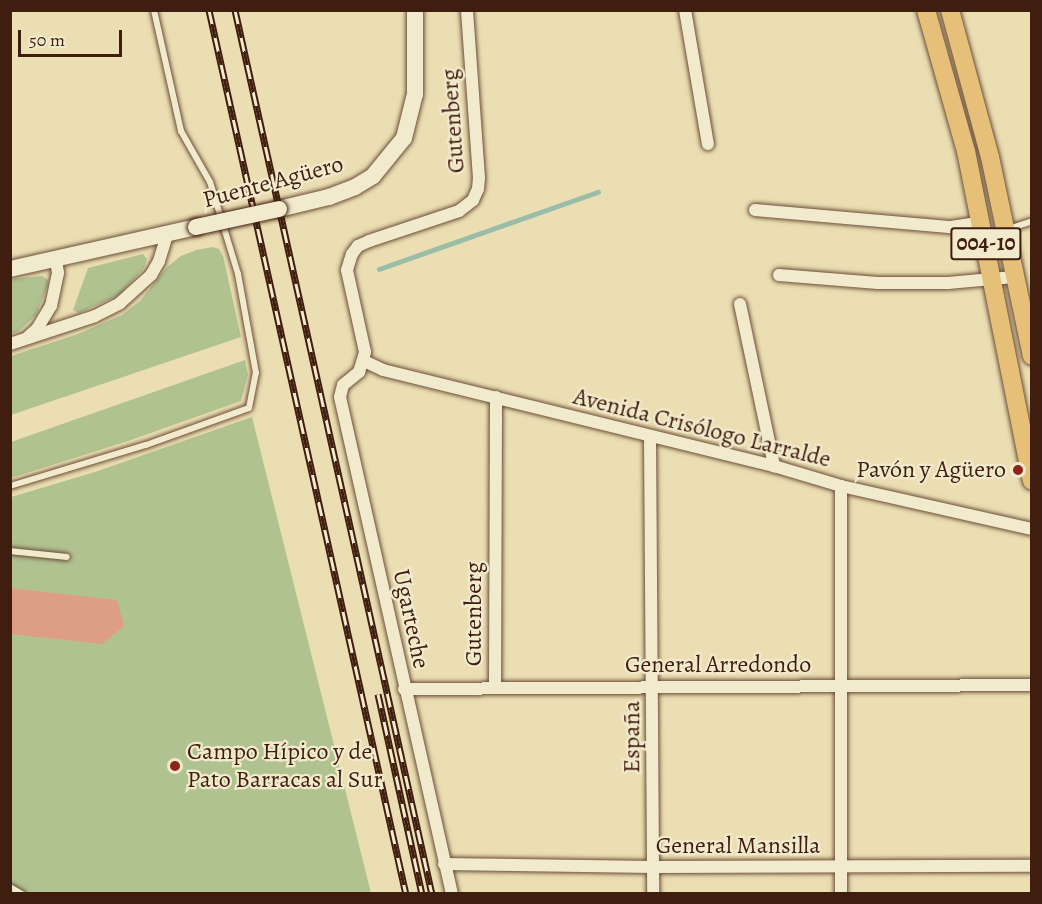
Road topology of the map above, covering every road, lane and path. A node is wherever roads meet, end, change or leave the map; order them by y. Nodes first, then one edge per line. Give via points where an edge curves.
1 (154, 10) edge
2 (415, 10) edge
3 (467, 10) edge
4 (685, 10) edge
5 (926, 10) edge
6 (950, 10) edge
7 (708, 144) dead end
8 (755, 210) dead end
9 (1032, 221) edge
10 (981, 222) junction
11 (1005, 230) junction
12 (167, 235) junction
13 (56, 260) junction
14 (10, 269) edge
15 (779, 275) dead end
16 (1014, 277) junction
17 (993, 279) junction
18 (740, 304) dead end
19 (1027, 308) edge
20 (27, 338) junction
21 (10, 344) edge
22 (1032, 356) edge
23 (364, 361) junction
24 (496, 397) junction
25 (650, 436) junction
26 (774, 466) junction
27 (1032, 480) edge
28 (10, 486) edge
29 (841, 486) junction
30 (1032, 529) edge
31 (10, 551) edge
32 (67, 557) dead end
33 (842, 685) junction
34 (1032, 685) edge
35 (653, 687) junction
36 (495, 688) junction
37 (404, 689) junction
38 (444, 864) junction
39 (1032, 866) edge
40 (653, 867) junction
41 (840, 867) junction
42 (10, 887) edge
43 (22, 894) edge
44 (452, 894) edge
45 (653, 894) edge
46 (841, 894) edge

1 - 28 lane via 182,131 210,182 238,274 256,373 249,408 146,445
2 - 12 street, Puente Agüero, bridge via 415,94 404,138 373,176 329,197
3 - 23 street, Gutenberg via 478,189 473,200 459,211 369,241 352,254 347,270
4 - 7 street
5 - 10 main road, 004-10 via 966,151
6 - 11 main road, 004-10 via 985,136
8 - 10 street via 951,227
9 - 11 lane
10 - 17 main road, 004-10
11 - 16 main road, 004-10
12 - 13 street, Puente Agüero
12 - 20 street via 151,275 126,298 95,316
13 - 14 street, Puente Agüero
13 - 20 street via 58,273 51,306
15 - 17 street via 878,283
16 - 17 street
16 - 19 main road, 004-10
17 - 27 main road, 004-10
18 - 26 street
19 - 22 main road, 004-10
20 - 21 street
23 - 24 street, Avenida Crisólogo Larralde via 383,370
23 - 37 street, Ugarteche via 359,372 343,386 340,397
24 - 25 street, Avenida Crisólogo Larralde
24 - 36 street, Gutenberg
25 - 26 street, Avenida Crisólogo Larralde
25 - 35 street, España
26 - 29 street, Avenida Crisólogo Larralde
29 - 30 street, Avenida Crisólogo Larralde
29 - 33 street
31 - 32 lane
33 - 34 street, General Arredondo
33 - 35 street, General Arredondo
33 - 41 street
35 - 36 street, General Arredondo
35 - 40 street, España
36 - 37 street, General Arredondo
37 - 38 street, Ugarteche
38 - 40 street, General Mansilla
38 - 44 street, Ugarteche
39 - 41 street, General Mansilla
40 - 41 street, General Mansilla
40 - 45 street, España
41 - 46 street
42 - 43 lane

